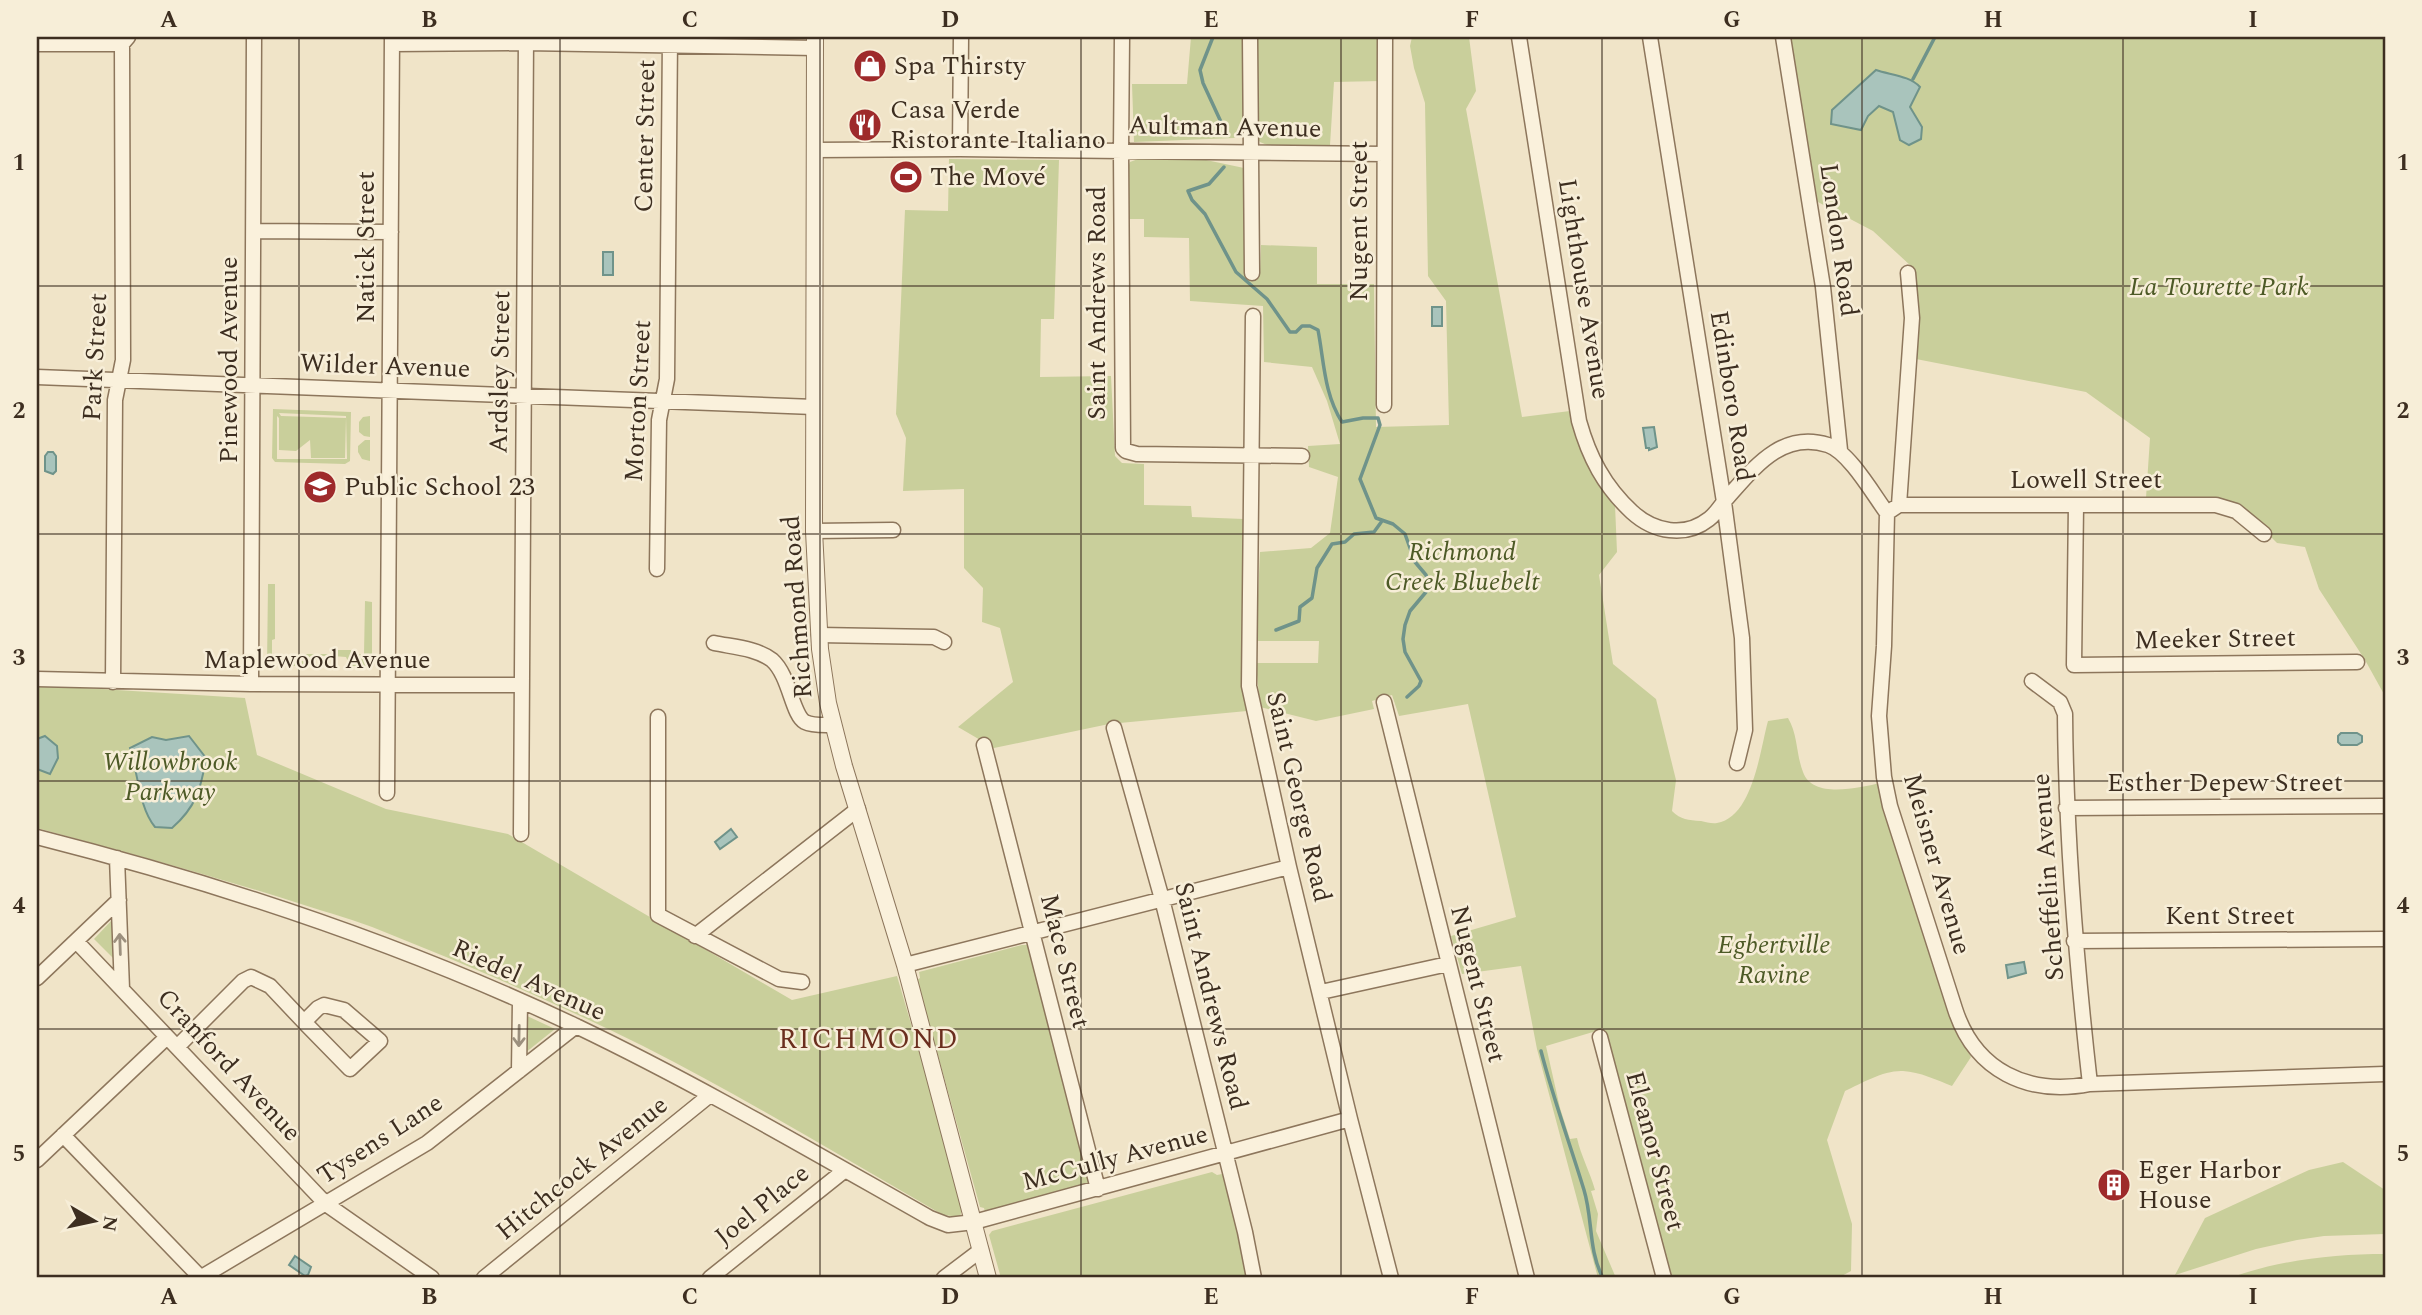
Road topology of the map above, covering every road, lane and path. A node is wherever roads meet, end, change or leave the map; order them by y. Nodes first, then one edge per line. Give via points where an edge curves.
1 (254, 37) edge
2 (961, 37) edge
3 (1122, 37) edge
4 (1250, 37) edge
5 (1385, 37) edge
6 (1519, 37) edge
7 (1650, 37) edge
8 (1783, 37) edge
9 (125, 40) edge
10 (526, 40) edge
11 (392, 41) edge
12 (670, 41) edge
13 (815, 42) edge
14 (37, 44) edge
15 (960, 149) junction
16 (814, 150) junction
17 (1121, 150) junction
18 (1250, 152) junction
19 (1384, 154) junction
20 (254, 231) junction
21 (391, 232) junction
22 (668, 236) joint
23 (1252, 273) dead end
24 (1908, 273) dead end
25 (1253, 316) dead end
26 (37, 377) edge
27 (119, 381) junction
28 (254, 385) junction
29 (389, 390) junction
30 (524, 396) junction
31 (663, 402) junction
32 (1384, 405) dead end
33 (814, 407) junction
34 (1840, 450) junction
35 (1251, 456) junction
36 (1302, 456) dead end
37 (1724, 502) junction
38 (2076, 505) junction
39 (1893, 509) junction
40 (893, 530) dead end
41 (814, 531) junction
42 (2264, 534) dead end
43 (657, 569) dead end
44 (819, 635) junction
45 (944, 642) dead end
46 (714, 643) dead end
47 (2357, 662) dead end
48 (37, 679) edge
49 (2032, 681) dead end
50 (114, 682) junction
51 (251, 684) junction
52 (388, 685) junction
53 (521, 685) junction
54 (1384, 702) dead end
55 (657, 718) dead end
56 (833, 725) junction
57 (1114, 728) dead end
58 (984, 745) dead end
59 (1737, 763) dead end
60 (387, 793) dead end
61 (2385, 806) edge
62 (2066, 808) junction
63 (858, 809) junction
64 (521, 834) dead end
65 (37, 837) edge
66 (117, 858) junction
67 (1289, 867) junction
68 (1162, 899) junction
69 (119, 900) junction
70 (1033, 933) junction
71 (695, 936) junction
72 (2385, 939) edge
73 (76, 941) junction
74 (2074, 941) junction
75 (1448, 964) junction
76 (905, 965) junction
77 (37, 978) edge
78 (802, 982) dead end
79 (122, 989) junction
80 (1321, 992) junction
81 (520, 1001) junction
82 (304, 1022) junction
83 (576, 1026) junction
84 (1600, 1037) dead end
85 (172, 1042) junction
86 (519, 1072) junction
87 (2385, 1074) edge
88 (2090, 1084) junction
89 (710, 1095) junction
90 (1350, 1119) junction
91 (63, 1135) junction
92 (1226, 1153) junction
93 (37, 1160) edge
94 (845, 1170) junction
95 (1098, 1189) junction
96 (326, 1204) junction
97 (974, 1222) junction
98 (981, 1250) junction
99 (201, 1278) edge
100 (432, 1278) edge
101 (484, 1278) edge
102 (710, 1278) edge
103 (944, 1278) edge
104 (988, 1278) edge
105 (1254, 1278) edge
106 (1391, 1278) edge
107 (1527, 1278) edge
108 (1664, 1278) edge

1 - 20 street, Pinewood Avenue
2 - 15 street
3 - 17 street, Saint Andrews Road
4 - 18 street
5 - 19 street, Nugent Street
6 - 37 street, Lighthouse Avenue via 1585,443 1617,498 1650,526 1686,530 1709,519
7 - 37 street, Edinboro Road
8 - 34 street, London Road via 1823,287
9 - 14 street
9 - 27 street, Park Street via 123,360
10 - 11 street
10 - 12 street
10 - 30 street, Ardsley Street
11 - 21 street, Natick Street
12 - 13 street
12 - 22 street, Center Street
13 - 16 street, Richmond Road
15 - 16 street, Aultman Avenue
15 - 17 street, Aultman Avenue
16 - 33 street, Richmond Road
17 - 18 street, Aultman Avenue
17 - 35 street, Saint Andrews Road via 1123,448 1131,453
18 - 19 street, Aultman Avenue
18 - 23 street
19 - 32 street, Nugent Street
20 - 21 street
20 - 28 street, Pinewood Avenue
21 - 29 street, Natick Street
22 - 31 street, Morton Street
24 - 39 street, Meisner Avenue via 1912,318
25 - 35 street, Saint George Road
26 - 27 street, Wilder Avenue
27 - 28 street, Wilder Avenue
27 - 50 street, Park Street via 115,400
28 - 29 street, Wilder Avenue
28 - 51 street, Pinewood Avenue
29 - 30 street, Wilder Avenue
29 - 52 street, Natick Street
30 - 31 street, Wilder Avenue
30 - 53 street, Ardsley Street
31 - 33 street, Wilder Avenue
31 - 43 street, Morton Street
33 - 41 street, Richmond Road
34 - 37 street via 1804,442 1777,449 1764,457
34 - 39 street
35 - 36 street
35 - 67 street, Saint George Road via 1249,686
37 - 59 street, Edinboro Road via 1742,638 1745,730
38 - 39 street, Lowell Street
38 - 42 street, Lowell Street via 2216,505 2236,511
38 - 47 street, Meeker Street via 2074,665
39 - 88 street, Meisner Avenue via 1879,716 1884,777 1958,1018 1989,1062 2017,1080 2053,1088
40 - 41 street
41 - 44 street, Richmond Road
44 - 45 street via 933,637
44 - 56 street, Richmond Road
46 - 56 street via 771,659 788,682 800,717 812,724
48 - 50 street, Maplewood Avenue
49 - 62 street, Scheffelin Avenue via 2060,702 2064,714
50 - 51 street, Maplewood Avenue
51 - 52 street, Maplewood Avenue
52 - 53 street, Maplewood Avenue
52 - 60 street, Natick Street
53 - 64 street, Ardsley Street
54 - 75 street, Nugent Street
55 - 71 street via 658,915
56 - 63 street, Richmond Road
57 - 68 street, Saint Andrews Road
58 - 70 street, Mace Street
61 - 62 street, Esther Depew Street
62 - 74 street, Scheffelin Avenue
63 - 71 street
63 - 76 street, Richmond Road
65 - 66 street, Riedel Avenue
66 - 69 street
66 - 81 street, Riedel Avenue via 272,904
67 - 68 street
67 - 80 street, Saint George Road
68 - 70 street
68 - 92 street, Saint Andrews Road
69 - 73 street
79 -> 69 street
70 - 76 street
70 - 95 street, Mace Street
71 - 78 street via 779,979
72 - 74 street, Kent Street
73 - 77 street
73 - 79 street, Cranford Avenue
74 - 88 street, Scheffelin Avenue
75 - 80 street
75 - 107 street, Nugent Street
76 - 97 street, Richmond Road
79 - 85 street, Cranford Avenue
80 - 90 street, Saint George Road
81 - 83 street, Riedel Avenue
81 -> 86 street
82 - 82 street via 350,1069 380,1041 332,1005 318,1008
82 - 85 street via 270,986 251,977
83 - 86 street, Tysens Lane
83 - 89 street, Riedel Avenue
84 - 108 street, Eleanor Street
85 - 91 street
85 - 96 street, Cranford Avenue
86 - 96 street, Tysens Lane via 426,1143
87 - 88 street, Meisner Avenue
89 - 94 street, Riedel Avenue
89 - 101 street, Hitchcock Avenue
90 - 92 street, McCully Avenue
90 - 106 street, Saint George Road
91 - 93 street
91 - 99 street
92 - 95 street, McCully Avenue
92 - 105 street, Saint Andrews Road
94 - 97 street, Riedel Avenue via 939,1222
94 - 102 street, Joel Place
95 - 97 street, McCully Avenue
96 - 99 street, Tysens Lane
96 - 100 street, Cranford Avenue
97 - 98 street, Richmond Road
98 - 103 street
98 - 104 street, Richmond Road

